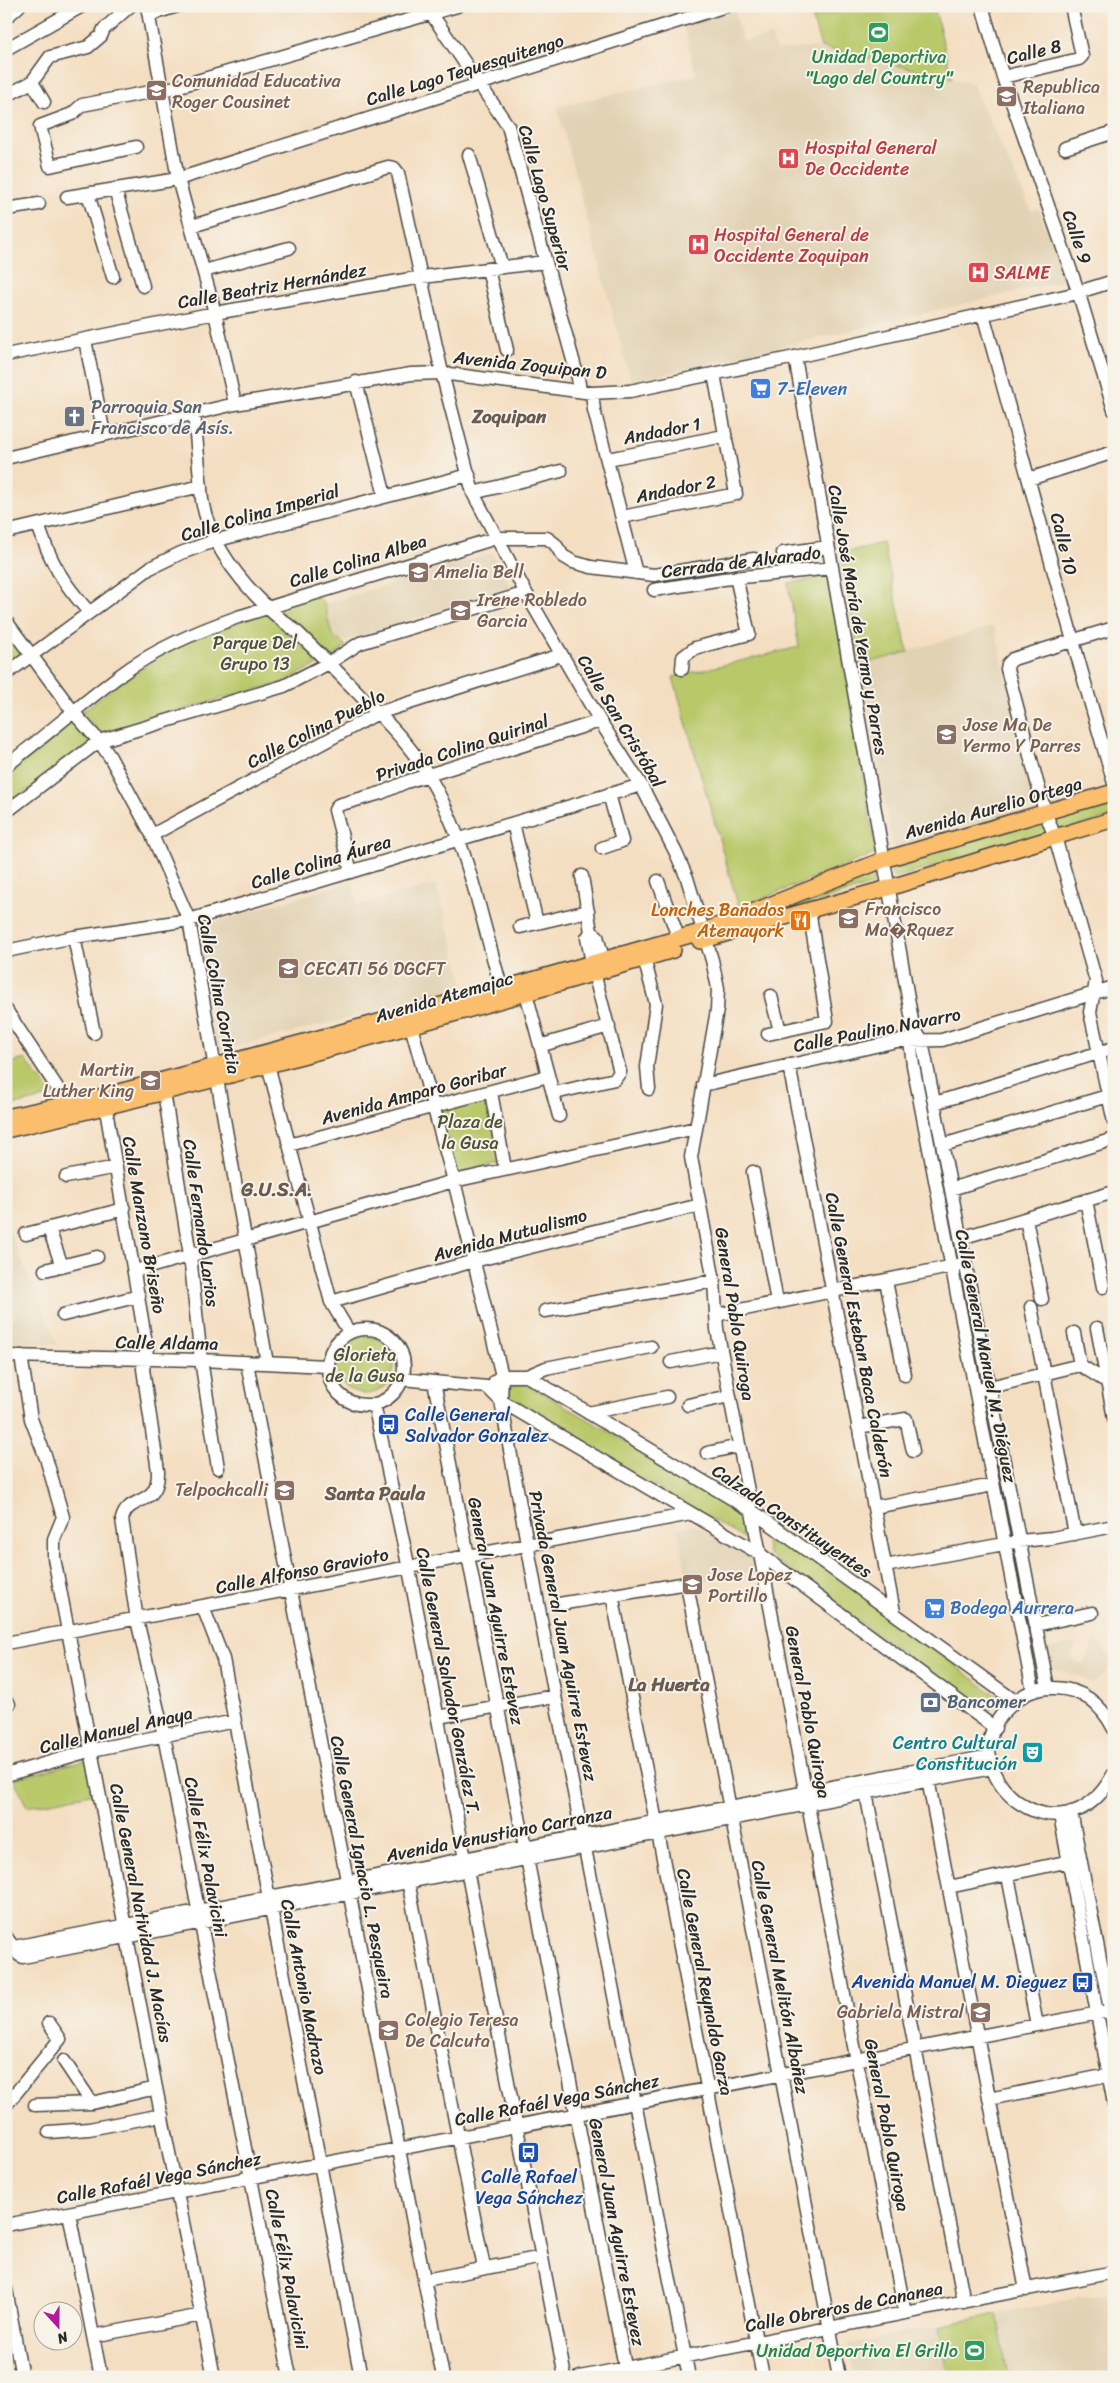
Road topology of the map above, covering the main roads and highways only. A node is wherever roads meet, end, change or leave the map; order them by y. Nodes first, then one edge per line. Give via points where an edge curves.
1 (1114, 792) edge
2 (1114, 819) edge
3 (883, 860) joint
4 (705, 935) junction
5 (596, 965) junction
6 (503, 994) junction
7 (217, 1072) junction
8 (105, 1102) junction
9 (71, 1109) junction
10 (6, 1117) edge
11 (6, 1130) edge

1 - 3 main road, Avenida Aurelio Ortega
2 - 4 main road, Avenida Atemajac via 888,888
3 - 4 main road, Avenida Atemajac
4 - 5 main road, Avenida Atemajac via 644,958
4 - 5 main road, Avenida Atemajac via 678,937
5 - 6 main road, Avenida Atemajac
5 - 6 main road, Avenida Atemajac via 526,994
6 - 7 main road, Avenida Atemajac
6 - 7 main road, Avenida Atemajac via 410,1026 268,1065
7 - 8 main road, Avenida Atemajac
7 - 8 main road, Avenida Atemajac via 164,1092
8 - 9 main road, Avenida Atemajac
9 - 10 main road, Avenida Atemajac
9 - 11 main road, Avenida Atemajac

